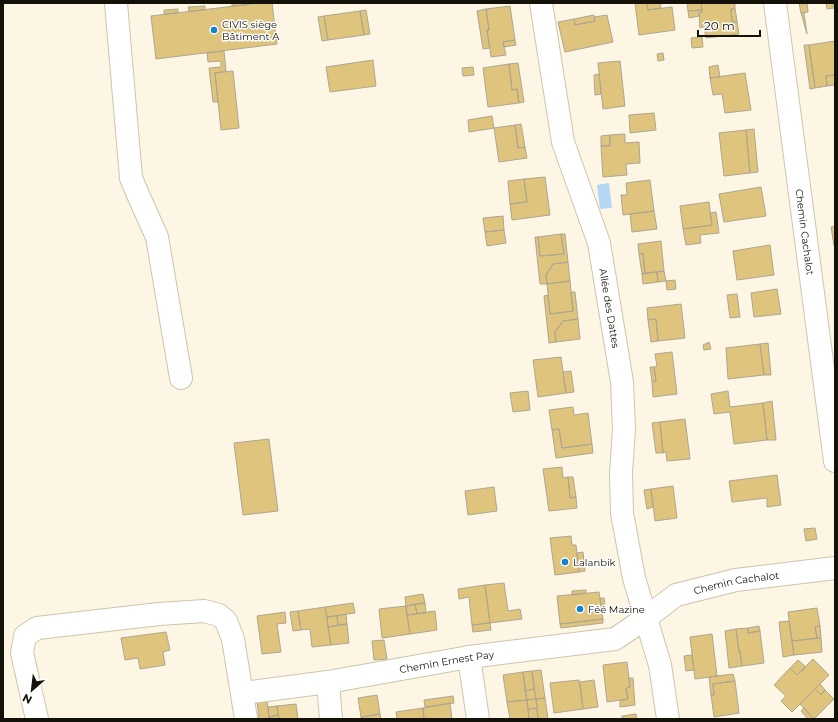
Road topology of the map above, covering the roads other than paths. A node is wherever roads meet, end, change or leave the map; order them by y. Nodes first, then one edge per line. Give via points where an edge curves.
1 (116, 3) edge
2 (541, 3) edge
3 (775, 3) edge
4 (181, 378) dead end
5 (835, 461) edge
6 (835, 568) edge
7 (646, 618) junction
8 (469, 657) junction
9 (328, 682) junction
10 (242, 693) junction
11 (37, 719) edge
12 (246, 719) edge
13 (331, 719) edge
14 (478, 719) edge
15 (668, 719) edge

1 - 4 street via 132,178 157,236
2 - 7 street, Allée des Dattes via 563,142 599,243 622,382 622,513 634,578
3 - 5 street, Chemin Cachalot
6 - 7 street, Chemin Cachalot via 736,580 676,595
7 - 8 street, Chemin Ernest Pay via 615,639
7 - 15 street, Allée des Dattes via 660,665
8 - 9 street, Chemin Ernest Pay
8 - 14 street
9 - 10 street, Chemin Ernest Pay
9 - 13 street
10 - 11 street via 233,639 226,621 219,615 204,611 159,614 37,628 25,636 22,653
10 - 12 street

